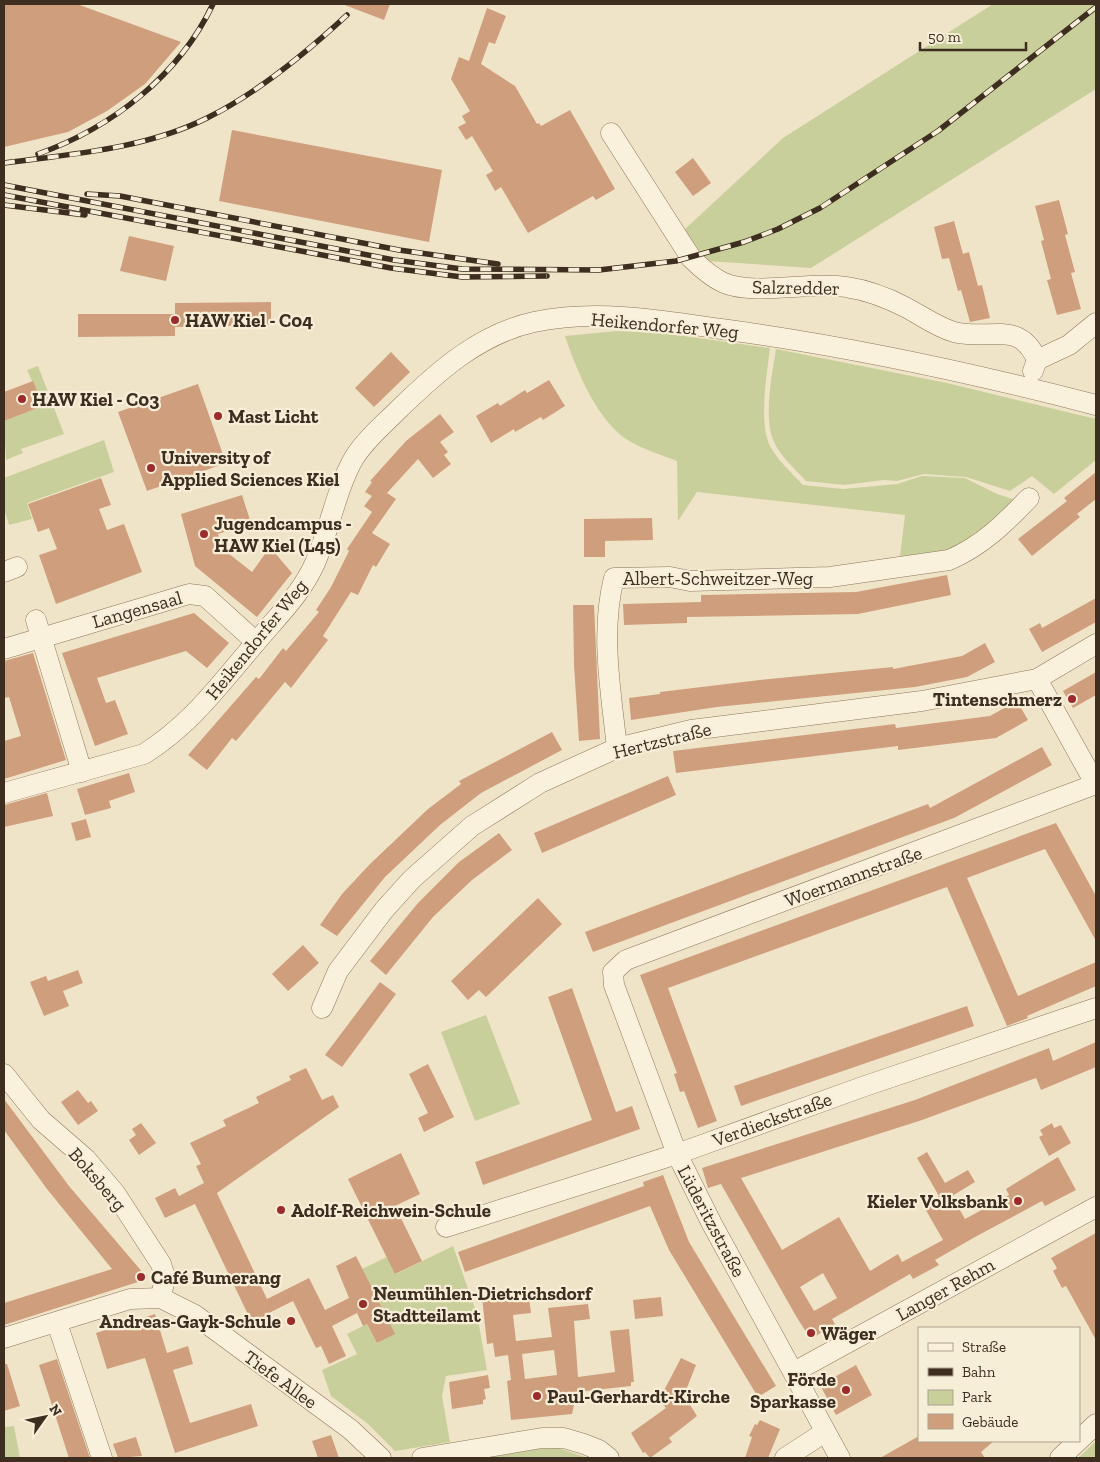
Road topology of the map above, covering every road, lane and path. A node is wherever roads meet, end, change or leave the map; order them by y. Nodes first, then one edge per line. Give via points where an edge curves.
1 (611, 132) dead end
2 (1096, 323) edge
3 (1037, 360) junction
4 (1026, 387) junction
5 (1096, 405) edge
6 (1029, 498) dead end
7 (39, 628) junction
8 (256, 642) junction
9 (1096, 644) edge
10 (4, 649) edge
11 (1037, 679) junction
12 (617, 748) junction
13 (82, 772) junction
14 (1096, 784) edge
15 (4, 793) edge
16 (613, 972) joint
17 (322, 1008) dead end
18 (1096, 1008) edge
19 (4, 1074) edge
20 (677, 1154) junction
21 (1096, 1207) edge
22 (446, 1227) dead end
23 (161, 1298) junction
24 (60, 1332) dead end
25 (4, 1338) edge
26 (794, 1372) junction
27 (1096, 1424) edge
28 (825, 1432) junction
29 (1080, 1440) edge
30 (1078, 1442) edge
31 (102, 1458) edge
32 (381, 1458) edge
33 (422, 1458) edge
34 (609, 1458) edge
35 (785, 1458) edge
36 (840, 1458) edge
37 (1060, 1458) edge

1 - 3 street, Salzredder via 691,258 726,284 751,288 845,287 874,293 945,330 962,334 1016,335 1030,345
2 - 3 street via 1069,345
3 - 4 street
4 - 5 street, Heikendorfer Weg
4 - 8 street, Heikendorfer Weg via 838,348 664,321 616,316 572,317 530,323 486,339 470,349 445,367 374,433 354,458 314,564 301,589
6 - 12 street, Albert-Schweitzer-Weg via 1000,528 968,552 950,560 830,577 690,581 670,576 614,578 608,602 609,666
7 - 8 street, Langensaal via 198,594 205,596
7 - 10 street, Langensaal
7 - 13 street
8 - 13 street, Heikendorfer Weg via 192,718 164,741 144,754
9 - 11 street, Hertzstraße
11 - 12 street, Hertzstraße via 922,701 691,730
11 - 14 street
12 - 17 street, Hertzstraße via 540,783 503,805 444,850 384,910 338,971
13 - 15 street, Heikendorfer Weg
14 - 16 street, Woermannstraße via 626,960
16 - 20 street, Lüderitzstraße via 617,994
18 - 20 street, Verdieckstraße
19 - 23 street, Boksberg via 40,1120 86,1159 114,1193 161,1264 165,1278
20 - 22 street, Verdieckstraße
20 - 26 street, Lüderitzstraße
21 - 26 street, Langer Rehm
23 - 25 street, Tiefe Allee via 130,1299
23 - 32 street, Tiefe Allee via 195,1315 350,1429
24 - 31 street
26 - 28 street, Lüderitzstraße
27 - 29 street
28 - 35 street
28 - 36 street, Lüderitzstraße
30 - 37 street
33 - 34 street via 542,1438 564,1438 599,1450

